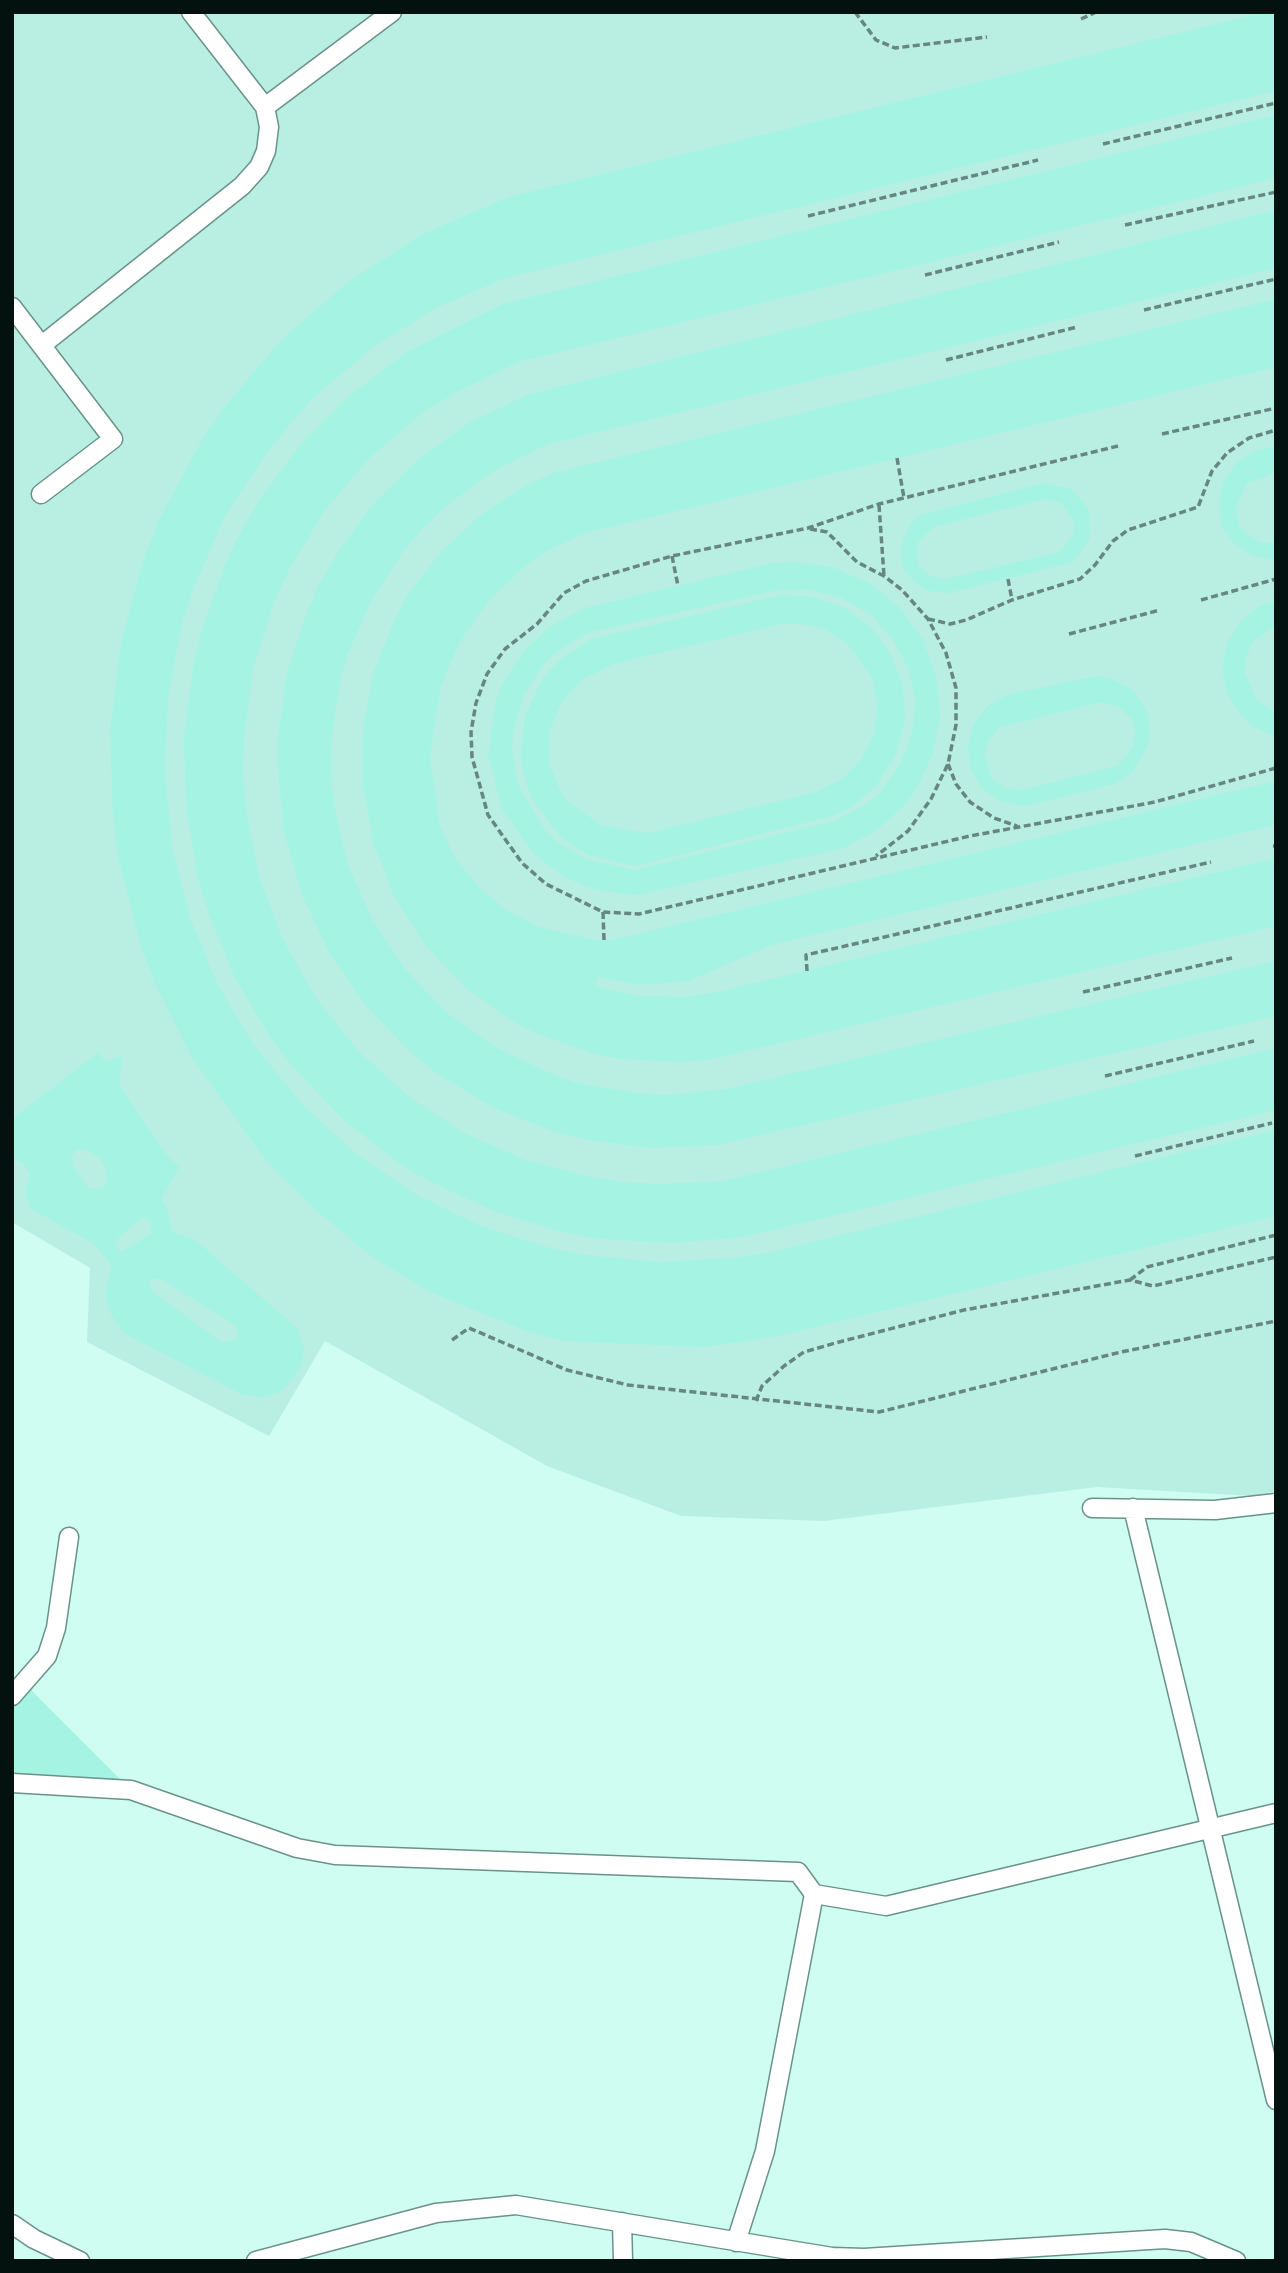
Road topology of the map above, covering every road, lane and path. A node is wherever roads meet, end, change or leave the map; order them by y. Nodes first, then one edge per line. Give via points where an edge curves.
1 (191, 12) edge
2 (392, 12) edge
3 (855, 12) edge
4 (1096, 12) edge
5 (1082, 19) dead end
6 (987, 37) dead end
7 (1276, 103) edge
8 (265, 107) junction
9 (1104, 144) dead end
10 (1038, 160) dead end
11 (1276, 192) edge
12 (808, 216) dead end
13 (1125, 225) dead end
14 (1059, 242) dead end
15 (925, 275) dead end
16 (1276, 279) edge
17 (12, 307) edge
18 (1144, 310) dead end
19 (1077, 327) dead end
20 (42, 345) junction
21 (946, 360) dead end
22 (1276, 408) edge
23 (1276, 430) edge
24 (1162, 434) dead end
25 (1118, 446) dead end
26 (897, 458) dead end
27 (41, 494) dead end
28 (904, 498) junction
29 (879, 504) junction
30 (808, 528) junction
31 (672, 556) junction
32 (884, 576) junction
33 (1008, 579) dead end
34 (1276, 579) edge
35 (678, 586) dead end
36 (1012, 600) junction
37 (1201, 600) dead end
38 (1160, 610) dead end
39 (928, 619) junction
40 (1069, 634) dead end
41 (948, 764) junction
42 (1276, 768) edge
43 (1019, 827) junction
44 (875, 857) junction
45 (1211, 862) dead end
46 (603, 912) junction
47 (604, 940) dead end
48 (1232, 958) dead end
49 (807, 971) dead end
50 (1083, 992) dead end
51 (1254, 1041) dead end
52 (1105, 1076) dead end
53 (1272, 1123) dead end
54 (1135, 1156) dead end
55 (1276, 1236) edge
56 (1276, 1257) edge
57 (1130, 1280) junction
58 (1276, 1321) edge
59 (452, 1340) dead end
60 (756, 1401) junction
61 (1276, 1503) edge
62 (1092, 1508) dead end
63 (1133, 1508) junction
64 (69, 1537) dead end
65 (12, 1696) edge
66 (12, 1783) edge
67 (1276, 1813) edge
68 (1210, 1829) junction
69 (814, 1894) junction
70 (1275, 2097) edge
71 (622, 2222) junction
72 (12, 2224) edge
73 (736, 2242) junction
74 (80, 2261) edge
75 (256, 2261) edge
76 (623, 2261) edge
77 (1236, 2261) edge

1 - 8 street
2 - 8 street
3 - 6 path via 876,40 895,48
4 - 5 path
7 - 9 path
8 - 20 street via 269,127 266,150 259,167 242,186
10 - 12 path
11 - 13 path
14 - 15 path
16 - 18 path
17 - 20 street
19 - 21 path
20 - 27 street via 113,439
22 - 24 path
23 - 36 path via 1249,438 1227,453 1212,471 1198,507 1128,530 1080,579
25 - 28 path
26 - 28 path
28 - 29 path
29 - 30 path
29 - 32 path
30 - 31 path
30 - 32 path via 827,532 857,562
31 - 35 path
31 - 46 path via 586,581 564,593 537,624 505,649 487,674 476,703 472,757 485,806 502,838 546,884
32 - 39 path
33 - 36 path
34 - 37 path
36 - 39 path via 966,621 950,624
38 - 40 path
39 - 41 path via 946,653 956,688 956,724
41 - 43 path via 970,802
41 - 44 path via 908,831
42 - 43 path via 1155,802
43 - 44 path
44 - 46 path via 639,914
45 - 49 path via 806,955
46 - 47 path
48 - 50 path
51 - 52 path
53 - 54 path
55 - 57 path via 1147,1267
56 - 57 path via 1153,1286
57 - 60 path via 964,1310 804,1352 762,1386
58 - 60 path via 1121,1352 879,1412
59 - 60 path via 469,1328 566,1370 628,1385
61 - 63 street via 1215,1510
62 - 63 street
63 - 68 street
64 - 65 street via 56,1628 47,1656
66 - 69 street via 131,1790 297,1848 335,1856 798,1872
67 - 68 street
68 - 69 street via 886,1906
68 - 70 street
69 - 73 street via 765,2151
71 - 73 street
71 - 75 street via 538,2206 477,2208 401,2221
71 - 76 street
72 - 74 street
73 - 77 street via 864,2259 1165,2239 1191,2242

